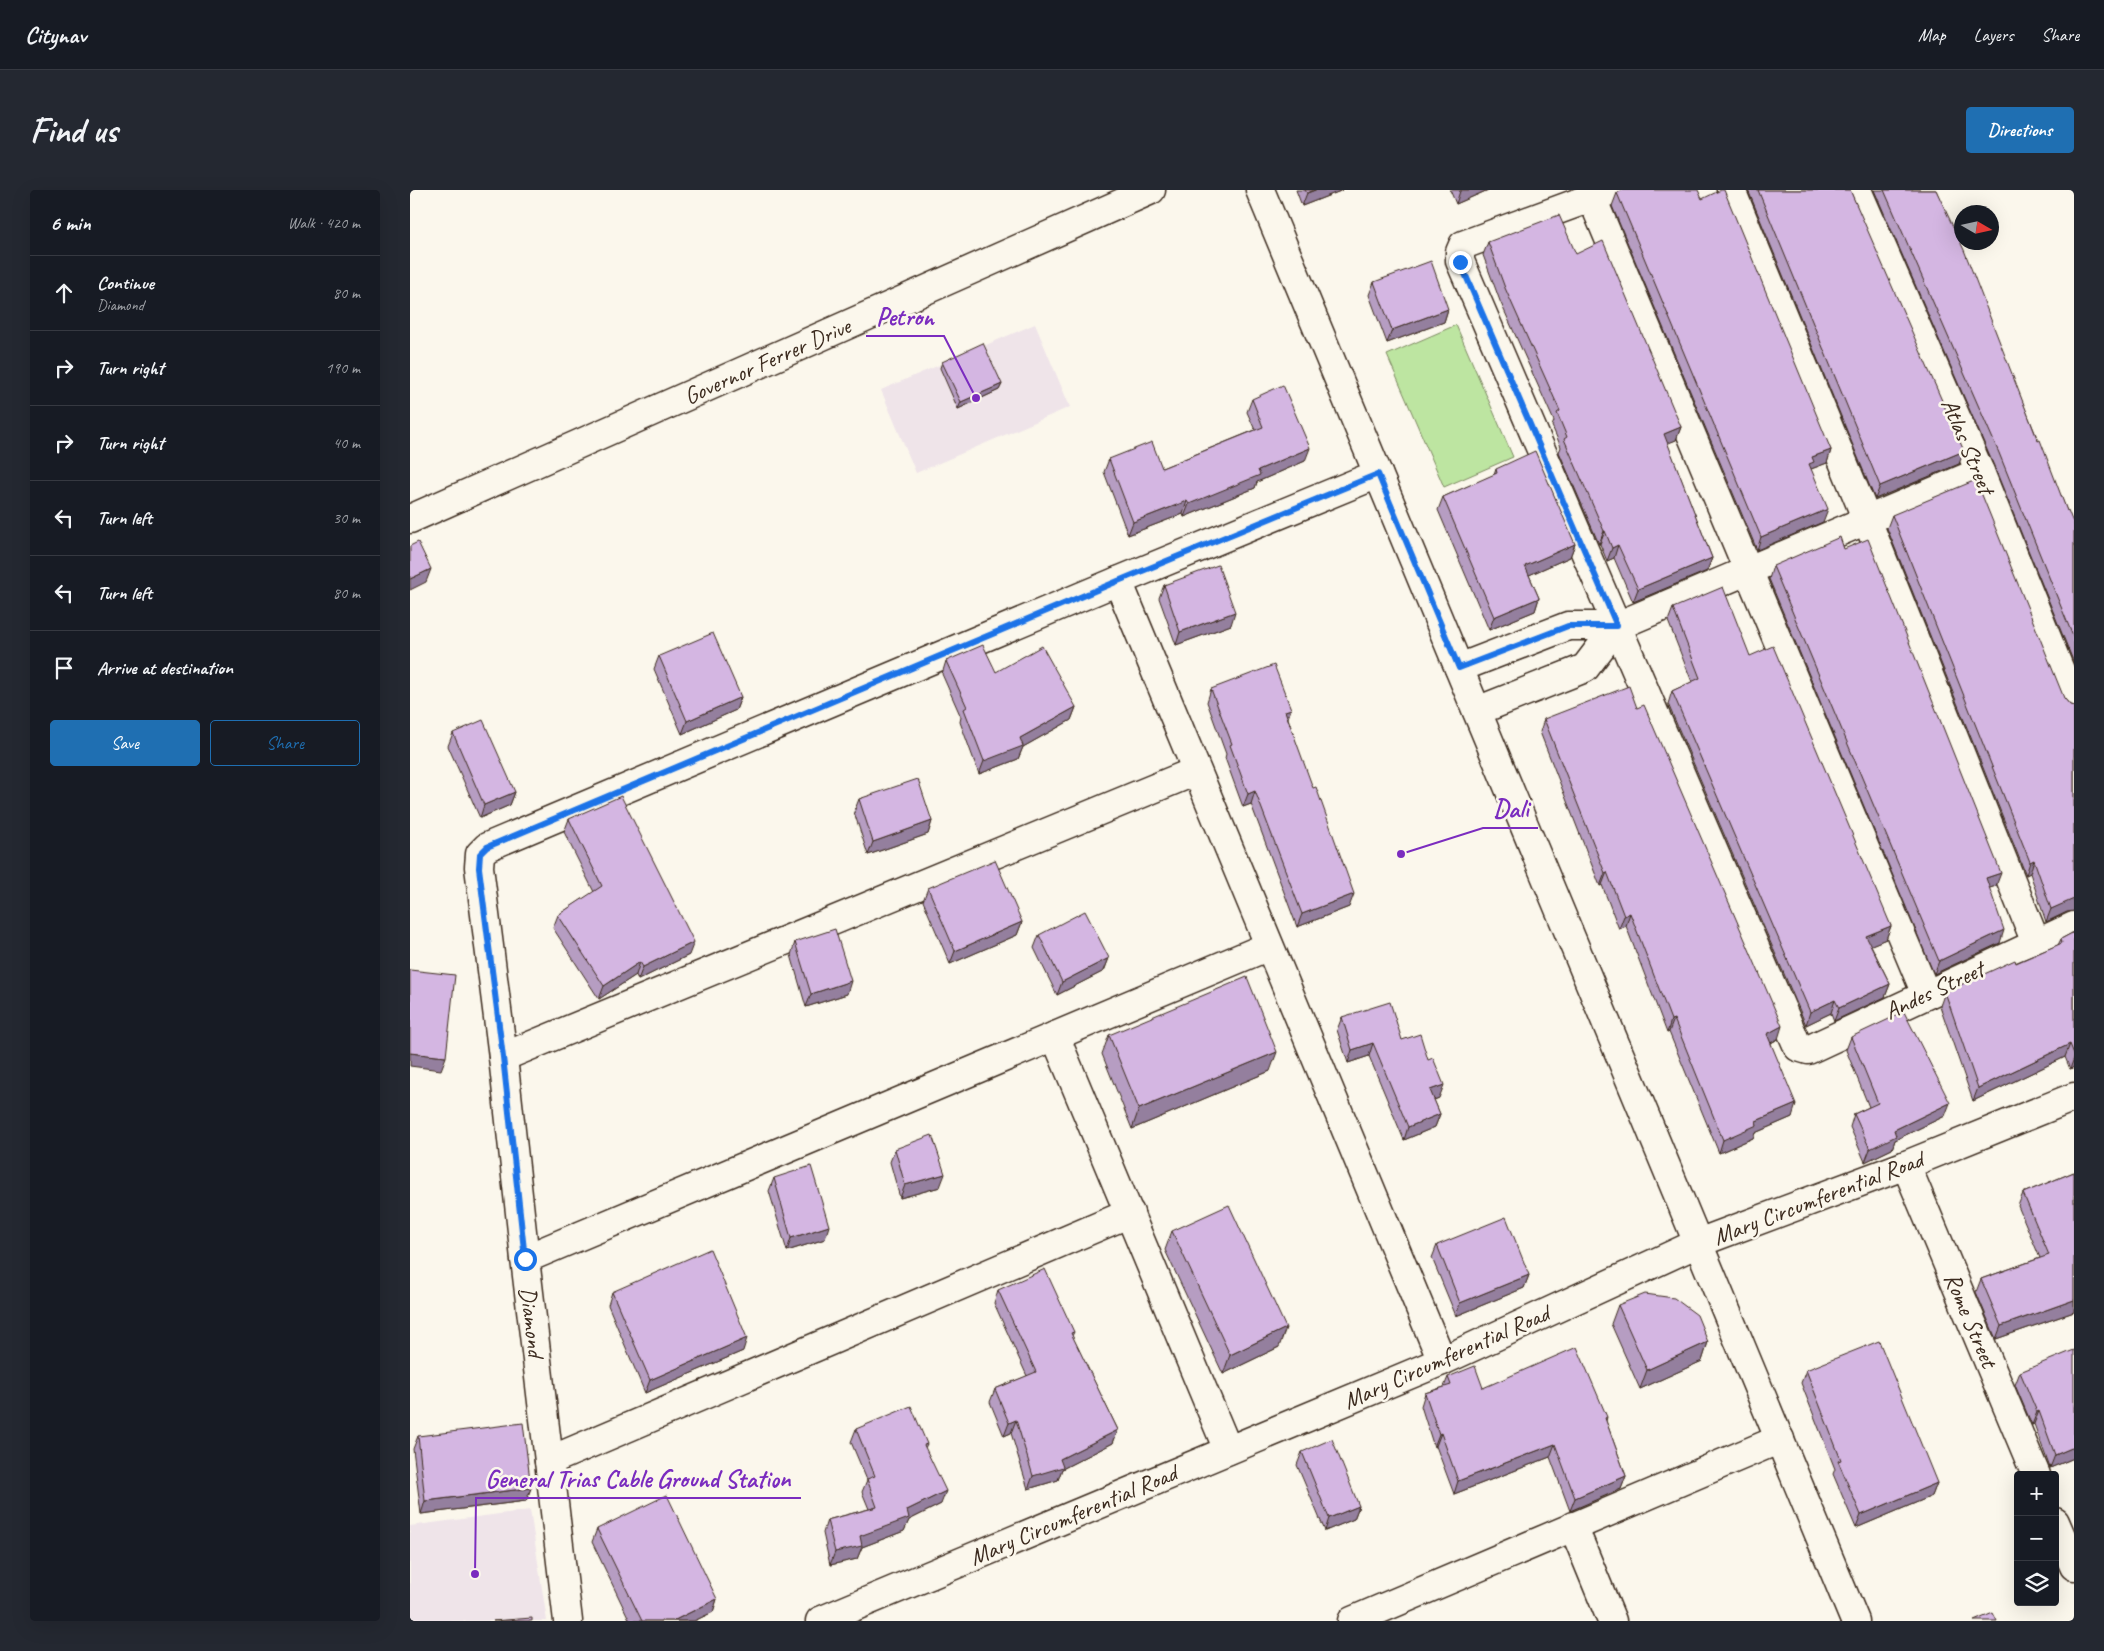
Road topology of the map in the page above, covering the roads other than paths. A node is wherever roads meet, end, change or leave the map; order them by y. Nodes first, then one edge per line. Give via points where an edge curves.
1 (1151, 190) edge
2 (1260, 190) edge
3 (1732, 190) edge
4 (1857, 190) edge
5 (1602, 194) edge
6 (1980, 472) junction
7 (1378, 474) junction
8 (410, 520) edge
9 (1867, 520) junction
10 (1749, 570) junction
11 (1118, 581) junction
12 (1617, 626) junction
13 (1459, 668) junction
14 (2074, 705) edge
15 (1477, 711) junction
16 (1196, 771) junction
17 (2074, 926) edge
18 (2036, 943) junction
19 (1269, 946) junction
20 (1926, 994) junction
21 (1055, 1036) junction
22 (503, 1057) junction
23 (2073, 1099) edge
24 (1906, 1165) junction
25 (1130, 1213) junction
26 (1698, 1243) junction
27 (525, 1259) junction
28 (1442, 1361) junction
29 (1780, 1439) junction
30 (1228, 1450) junction
31 (550, 1461) junction
32 (2034, 1471) edge
33 (1573, 1526) junction
34 (2059, 1531) edge
35 (2074, 1566) edge
36 (568, 1621) edge
37 (820, 1621) edge
38 (1352, 1621) edge
39 (1612, 1621) edge
40 (1855, 1621) edge

1 - 8 street, Governor Ferrer Drive
2 - 7 street
3 - 9 street
4 - 6 street, Atlas Street
5 - 10 street
5 - 12 street via 1463,245 1460,262
6 - 9 street
6 - 14 street, Atlas Street
7 - 11 street
7 - 13 street
9 - 10 street
9 - 18 street
10 - 12 street
10 - 20 street
11 - 16 street
11 - 22 street, Diamond via 487,847 480,854 479,868
12 - 13 street via 1568,626
12 - 15 street via 1586,668
12 - 20 street, Andes Street via 1796,1044 1808,1050
13 - 15 street
15 - 26 street
16 - 19 street
16 - 22 street
17 - 18 street, Andes Street
18 - 20 street, Andes Street
19 - 21 street
19 - 28 street
21 - 25 street
21 - 27 street
22 - 27 street, Diamond
23 - 24 street, Mary Circumferential Road
24 - 26 street, Mary Circumferential Road
24 - 32 street, Rome Street
25 - 30 street
25 - 31 street
26 - 28 street, Mary Circumferential Road
26 - 29 street
27 - 31 street, Diamond
28 - 30 street, Mary Circumferential Road
29 - 33 street
29 - 40 street
30 - 37 street, Mary Circumferential Road
31 - 36 street, Diamond
33 - 38 street
33 - 39 street
34 - 35 street

